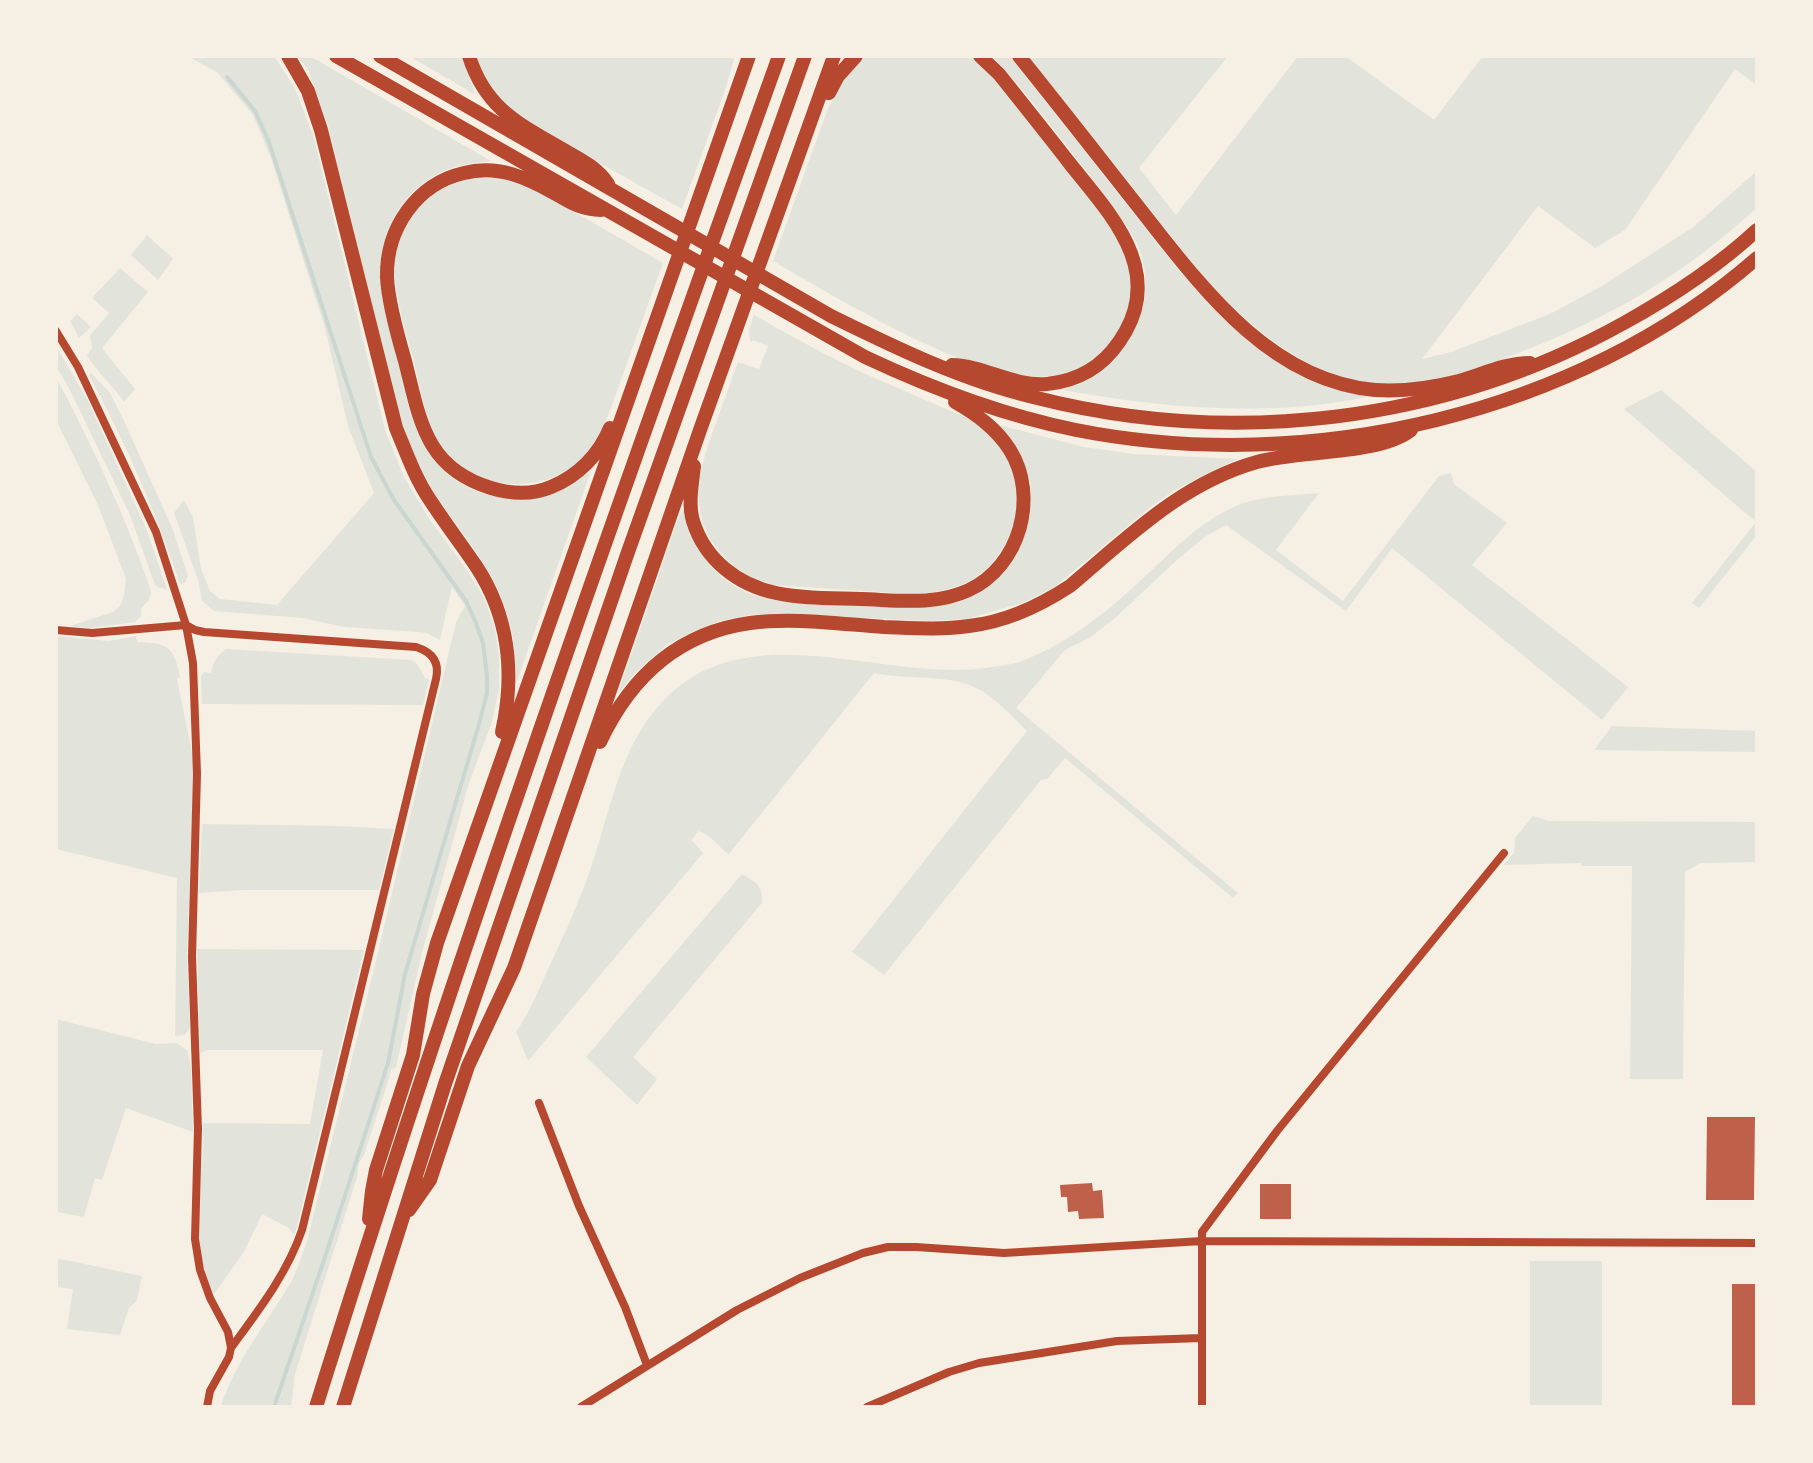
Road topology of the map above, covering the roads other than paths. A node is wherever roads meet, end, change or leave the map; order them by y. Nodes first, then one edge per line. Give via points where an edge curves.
1 (288, 56) edge
2 (336, 56) edge
3 (380, 56) edge
4 (469, 56) edge
5 (741, 56) edge
6 (749, 56) edge
7 (779, 56) edge
8 (805, 56) edge
9 (834, 56) edge
10 (856, 56) edge
11 (980, 56) edge
12 (1019, 56) edge
13 (728, 113) junction
14 (803, 143) junction
15 (612, 191) junction
16 (605, 210) junction
17 (1757, 230) edge
18 (1757, 258) edge
19 (56, 331) edge
20 (641, 362) junction
21 (1542, 364) junction
22 (938, 365) junction
23 (929, 386) junction
24 (1419, 425) junction
25 (700, 430) junction
26 (186, 625) junction
27 (56, 630) edge
28 (488, 795) junction
29 (557, 840) junction
30 (1504, 853) dead end
31 (539, 1103) dead end
32 (403, 1216) junction
33 (369, 1239) junction
34 (1202, 1241) junction
35 (1757, 1243) edge
36 (1201, 1338) junction
37 (231, 1348) junction
38 (647, 1365) junction
39 (207, 1407) edge
40 (316, 1407) edge
41 (343, 1407) edge
42 (581, 1407) edge
43 (867, 1407) edge
44 (1202, 1407) edge

1 - 28 highway via 308,91 321,130 396,428 429,498 478,569 504,631 508,695
2 - 16 highway
3 - 15 highway
4 - 15 highway via 477,80 495,104 592,166
5 - 13 highway
6 - 13 highway
7 - 33 highway via 572,636
8 - 32 highway via 622,567
9 - 14 highway
10 - 14 highway via 838,76
11 - 22 highway via 1114,218 1137,269 1136,305 1113,350 1076,378 1034,384 960,365
12 - 21 highway via 1200,284 1251,333 1298,365 1347,385 1394,391 1433,387 1518,363
13 - 20 highway
14 - 25 highway
15 - 22 highway via 831,316
16 - 20 highway via 580,208 523,177 499,171 473,170 425,192 397,228 388,257 387,282 401,349 425,433 438,455 471,481 508,492 545,489 584,466 599,449 630,375
16 - 23 highway via 824,335
17 - 21 highway via 1668,298
18 - 24 highway via 1670,324 1602,359 1515,397
19 - 26 street via 156,532
20 - 28 highway
21 - 22 highway via 1397,408 1239,424 1073,407 979,382
23 - 24 highway via 1063,427 1174,443 1317,442
23 - 25 highway via 980,418 1004,441 1023,489 1023,517 1010,553 981,583 944,598 779,594 734,577 710,553 693,520 691,489
24 - 29 highway via 1393,441 1275,457 1210,479 1172,501 1057,595 987,623 930,629 768,622 697,638 660,661 625,697 597,746 572,823
25 - 29 highway
26 - 27 street via 92,633
26 - 37 street via 195,675 197,746 192,957 198,1129 195,1239 200,1270
26 - 37 street via 204,632 416,647 432,655 438,673 302,1230 284,1271
28 - 33 highway via 427,977 413,1055 376,1170
29 - 32 highway via 514,968 468,1066 430,1180
30 - 34 street via 1277,1131 1202,1232
31 - 38 street
32 - 41 highway
33 - 40 highway
34 - 35 street
34 - 36 street
34 - 38 street via 1004,1253 888,1247 800,1278
36 - 43 street via 1117,1341 979,1363
36 - 44 street
37 - 39 street
38 - 42 street

